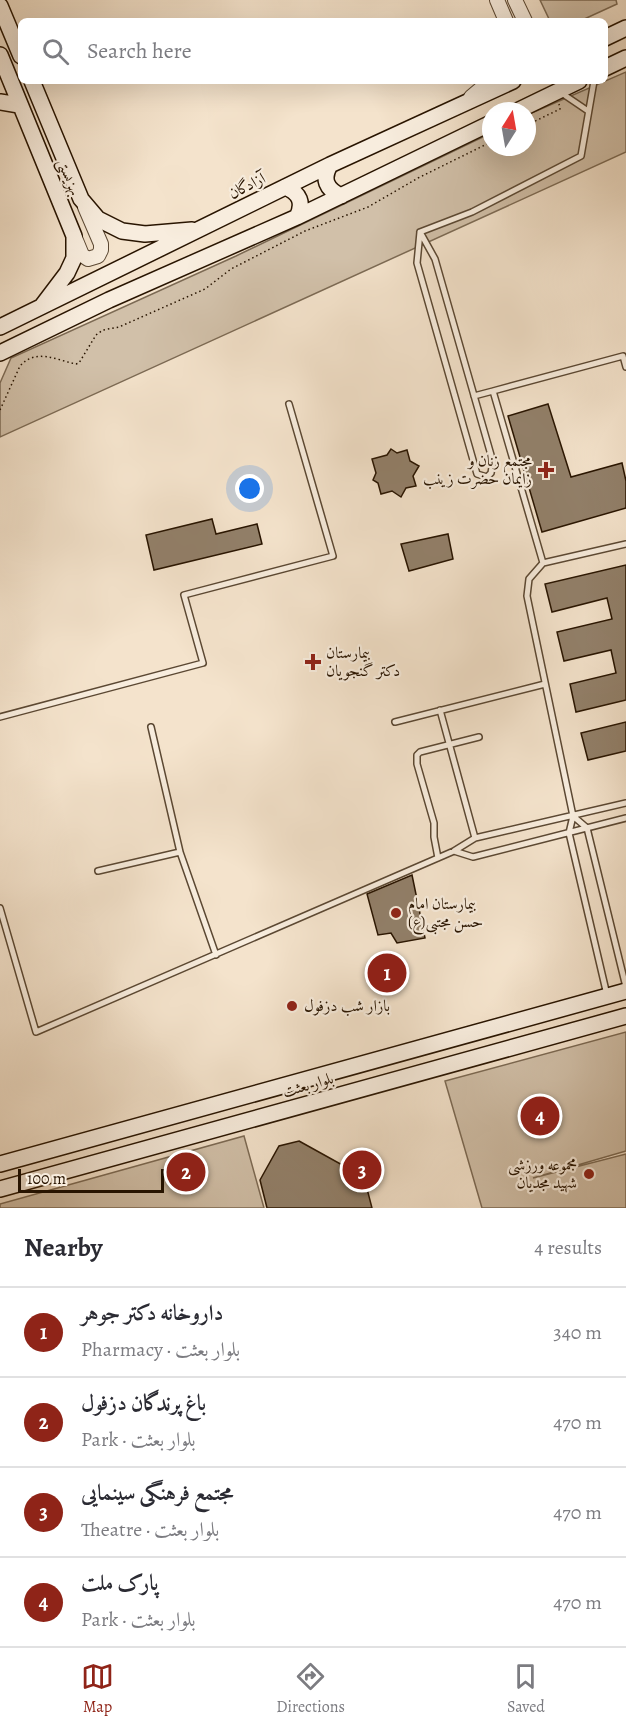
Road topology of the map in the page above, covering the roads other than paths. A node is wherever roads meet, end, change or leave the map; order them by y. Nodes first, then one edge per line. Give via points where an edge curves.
1 (497, 0) edge
2 (515, 0) edge
3 (0, 6) edge
4 (505, 18) edge
5 (524, 18) edge
6 (626, 28) edge
7 (608, 37) edge
8 (626, 39) edge
9 (608, 44) edge
10 (18, 49) edge
11 (0, 55) edge
12 (626, 58) edge
13 (608, 67) edge
14 (33, 84) edge
15 (486, 84) edge
16 (506, 84) edge
17 (573, 84) edge
18 (593, 84) edge
19 (558, 91) junction
20 (0, 102) edge
21 (535, 102) edge
22 (462, 104) junction
23 (19, 105) junction
24 (588, 111) junction
25 (482, 127) edge
26 (330, 165) junction
27 (285, 187) junction
28 (341, 196) junction
29 (81, 199) junction
30 (297, 217) junction
31 (201, 229) junction
32 (420, 232) junction
33 (74, 236) junction
34 (39, 309) junction
35 (0, 327) edge
36 (0, 353) edge
37 (626, 367) edge
38 (494, 391) junction
39 (474, 396) junction
40 (289, 405) dead end
41 (626, 544) edge
42 (543, 563) junction
43 (545, 684) junction
44 (440, 710) junction
45 (0, 717) edge
46 (394, 722) dead end
47 (151, 728) dead end
48 (479, 738) dead end
49 (449, 744) junction
50 (626, 802) edge
51 (573, 816) junction
52 (626, 818) edge
53 (586, 828) junction
54 (569, 833) junction
55 (475, 838) junction
56 (454, 851) junction
57 (180, 852) junction
58 (438, 858) junction
59 (98, 871) dead end
60 (0, 908) edge
61 (216, 955) junction
62 (626, 987) edge
63 (626, 991) edge
64 (607, 997) junction
65 (626, 1016) edge
66 (366, 1063) junction
67 (370, 1086) junction
68 (143, 1124) junction
69 (150, 1147) junction
70 (0, 1164) edge
71 (0, 1189) edge

1 - 4 street
2 - 5 street
3 - 10 main road
6 - 7 main road
8 - 9 main road
11 - 23 main road, بهزیستی
12 - 13 main road
14 - 29 main road
15 - 22 street
16 - 22 main road, آزادگان
17 - 19 main road
18 - 24 lane
19 - 21 main road
19 - 24 lane
20 - 23 main road
22 - 26 main road, آزادگان
23 - 33 main road, بهزیستی
24 - 32 lane via 581,156 472,212
25 - 28 main road
26 - 27 main road, آزادگان
26 - 28 main road via 325,174 326,184
27 - 30 main road via 300,198
27 - 31 main road, آزادگان
28 - 30 main road
29 - 31 main road via 98,219 122,231 145,234
29 - 33 street via 101,244 98,256 88,259 82,255
30 - 36 main road
31 - 34 main road, آزادگان
32 - 39 lane via 435,259
32 - 39 lane via 417,263 477,474 486,477 493,462
33 - 34 main road, بهزیستی via 74,258 67,273
34 - 35 main road, آزادگان
37 - 38 lane via 623,357
38 - 39 lane
38 - 42 lane
40 - 45 lane via 333,556 183,595 203,663
41 - 42 lane
42 - 43 lane via 529,579 527,596
43 - 44 lane
43 - 51 lane
44 - 46 lane
44 - 49 lane
47 - 57 lane
48 - 49 lane
49 - 55 lane
49 - 58 lane via 417,755
50 - 51 lane
51 - 53 lane
51 - 54 lane
51 - 55 lane
52 - 53 lane
53 - 54 lane
53 - 62 lane
54 - 56 lane via 473,857
54 - 64 lane
55 - 56 lane
56 - 58 lane
57 - 59 lane
57 - 61 lane
58 - 61 lane
60 - 61 lane via 36,1032
63 - 64 main road, بلوار بعثت
64 - 66 main road, بلوار بعثت
65 - 67 main road, بلوار بعثت
66 - 67 main road via 358,1079
66 - 68 main road, بلوار بعثت
67 - 69 main road, بلوار بعثت
68 - 69 main road
68 - 70 main road, بلوار بعثت
69 - 71 main road, بلوار بعثت

